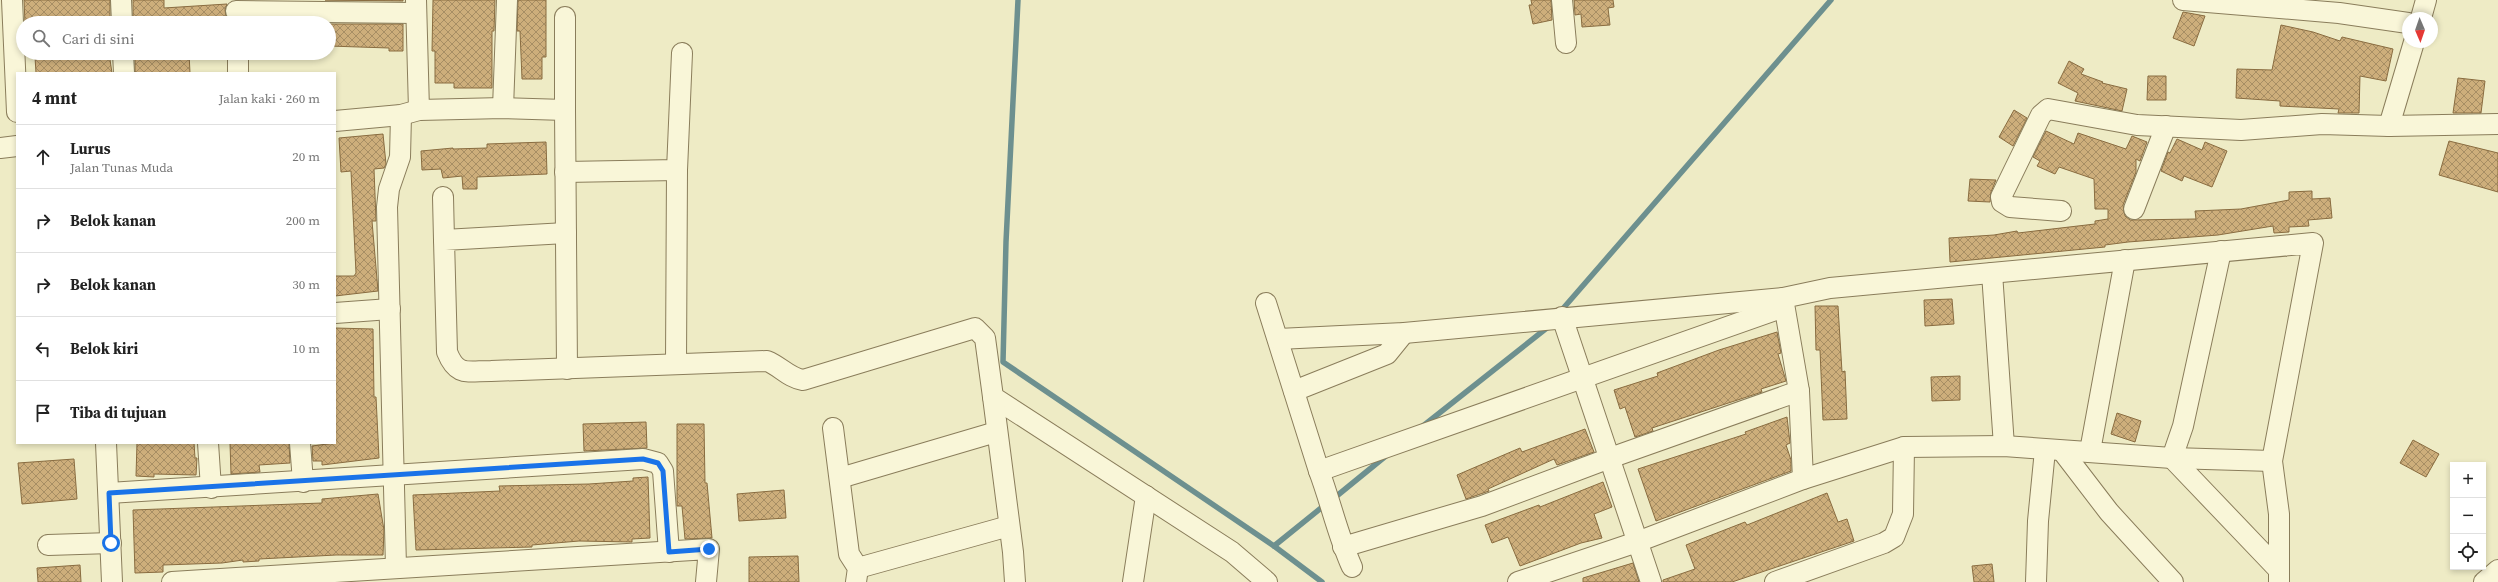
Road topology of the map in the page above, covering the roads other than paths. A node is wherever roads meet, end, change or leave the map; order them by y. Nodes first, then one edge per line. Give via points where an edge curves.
1 (12, 0) edge
2 (121, 0) edge
3 (507, 0) edge
4 (1562, 0) edge
5 (2183, 0) edge
6 (2426, 0) edge
7 (416, 7) edge
8 (236, 11) edge
9 (2423, 12) edge
10 (122, 16) edge
11 (565, 18) dead end
12 (2402, 21) edge
13 (1566, 43) dead end
14 (2412, 48) edge
15 (682, 53) dead end
16 (123, 60) edge
17 (238, 60) edge
18 (124, 72) edge
19 (238, 72) edge
20 (16, 90) edge
21 (503, 108) junction
22 (565, 110) junction
23 (410, 113) junction
24 (336, 121) edge
25 (2498, 124) edge
26 (2166, 126) junction
27 (2389, 126) junction
28 (16, 146) edge
29 (0, 148) edge
30 (677, 170) junction
31 (565, 172) junction
32 (443, 197) dead end
33 (2134, 209) dead end
34 (2061, 212) dead end
35 (566, 233) junction
36 (444, 240) junction
37 (2221, 251) junction
38 (2125, 260) junction
39 (1992, 272) junction
40 (1783, 302) junction
41 (1266, 303) dead end
42 (390, 310) junction
43 (336, 313) edge
44 (1558, 318) junction
45 (1404, 333) junction
46 (1278, 339) junction
47 (676, 364) junction
48 (567, 369) junction
49 (1584, 376) junction
50 (1294, 391) junction
51 (1798, 391) junction
52 (993, 397) junction
53 (833, 428) dead end
54 (996, 432) junction
55 (106, 444) edge
56 (208, 444) edge
57 (300, 444) edge
58 (2004, 446) junction
59 (1904, 447) junction
60 (2054, 451) junction
61 (2090, 451) junction
62 (1610, 458) junction
63 (2172, 458) junction
64 (2272, 460) junction
65 (1319, 471) junction
66 (392, 476) junction
67 (840, 478) junction
68 (1802, 479) junction
69 (303, 482) junction
70 (211, 488) junction
71 (109, 493) junction
72 (1146, 496) junction
73 (1008, 526) junction
74 (1637, 542) junction
75 (111, 543) junction
76 (48, 544) dead end
77 (1343, 548) junction
78 (669, 552) junction
79 (396, 567) junction
80 (1352, 567) dead end
81 (2498, 570) edge
82 (857, 575) edge
83 (2279, 576) edge
84 (112, 582) edge
85 (172, 582) edge
86 (706, 582) edge
87 (1015, 582) edge
88 (1133, 582) edge
89 (1267, 582) edge
90 (1518, 582) edge
91 (1651, 582) edge
92 (1775, 582) edge
93 (2036, 582) edge
94 (2173, 582) edge
95 (2484, 582) edge

1 - 20 street
2 - 10 street
3 - 21 street
4 - 13 street
5 - 12 street via 2339,13
6 - 9 street
7 - 8 street
7 - 23 street
11 - 22 street
14 - 27 street
15 - 30 street
16 - 18 street
17 - 19 street
21 - 22 street
21 - 23 street
22 - 31 street
23 - 24 street
23 - 42 street via 400,157 389,189 387,207
25 - 27 street
26 - 27 street via 2241,130 2322,124
26 - 33 street
26 - 34 street via 2137,125 2048,109 2043,111 2002,191 2002,202 2010,207
28 - 29 street
30 - 31 street
30 - 47 street
31 - 35 street
32 - 36 street
35 - 36 street
35 - 48 street
36 - 48 street via 447,352 455,368 462,372
37 - 38 street
37 - 63 street via 2183,426
37 - 64 street via 2313,243
38 - 39 street
38 - 61 street
39 - 40 street via 1830,288
39 - 58 street
40 - 44 street
40 - 49 street
40 - 51 street
41 - 46 street
42 - 43 street
42 - 66 street
44 - 45 street
44 - 49 street
45 - 46 street
45 - 50 street via 1388,354
46 - 50 street
47 - 48 street
47 - 52 street via 767,361 779,366 794,379 803,380 975,328 985,338
49 - 62 street
49 - 65 street
50 - 65 street
51 - 62 street
51 - 68 street
52 - 54 street
52 - 72 street
53 - 67 street
54 - 67 street
54 - 73 street
55 - 71 street
56 - 70 street
57 - 69 street
58 - 59 street
58 - 60 street
59 - 68 street
59 - 92 street via 1903,514 1894,537 1884,544
60 - 61 street
60 - 93 street via 2038,521
60 - 94 street
61 - 63 street
62 - 74 street
62 - 77 street via 1482,506
63 - 64 street
63 - 83 street
64 - 83 street via 2279,514
65 - 77 street
66 - 69 street
66 - 78 street via 653,460 663,471
66 - 79 street
67 - 82 street via 849,554
68 - 74 street
69 - 70 street
70 - 71 street
71 - 75 street
72 - 88 street
72 - 89 street via 1232,552
73 - 82 street
73 - 87 street
74 - 90 street
74 - 91 street
75 - 76 street
75 - 84 street
77 - 80 street
78 - 79 street
78 - 86 street via 709,549
79 - 85 street
81 - 95 street

